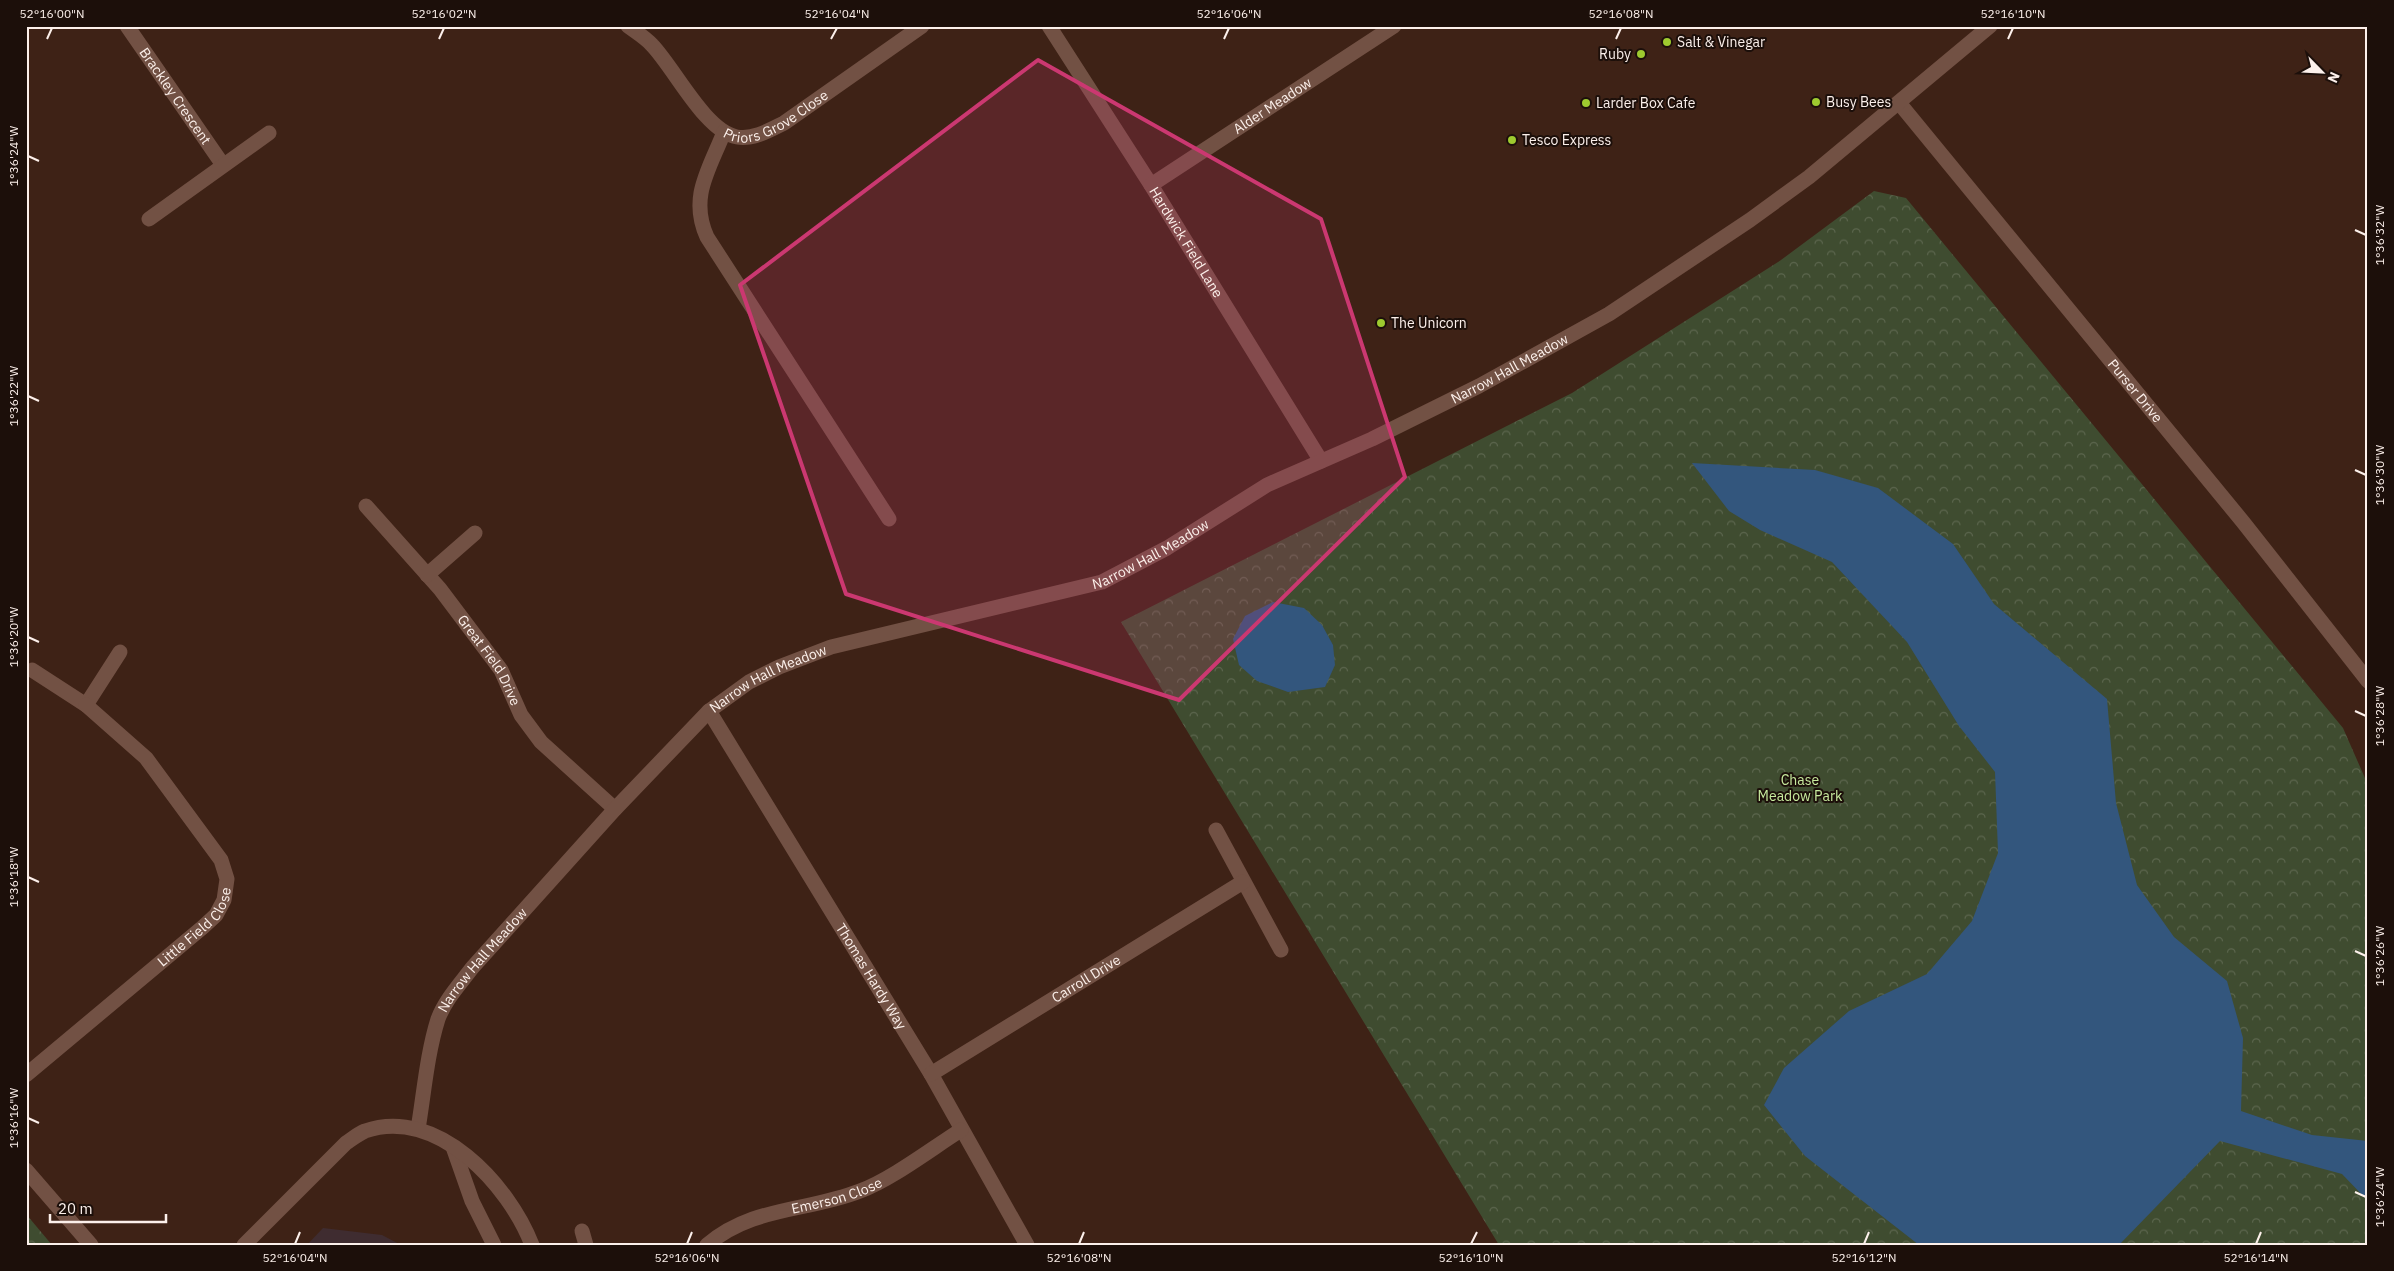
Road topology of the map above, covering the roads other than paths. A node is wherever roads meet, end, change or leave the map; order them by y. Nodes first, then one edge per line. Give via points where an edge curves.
1 (128, 26) edge
2 (628, 26) edge
3 (922, 26) edge
4 (1049, 26) edge
5 (1990, 26) edge
6 (1385, 29) edge
7 (1900, 104) junction
8 (724, 132) junction
9 (269, 133) dead end
10 (224, 165) junction
11 (1151, 185) junction
12 (149, 219) dead end
13 (1321, 461) junction
14 (366, 506) dead end
15 (890, 519) dead end
16 (475, 533) dead end
17 (427, 575) junction
18 (120, 652) dead end
19 (32, 670) dead end
20 (2368, 680) edge
21 (86, 705) junction
22 (710, 711) junction
23 (614, 809) junction
24 (1216, 830) dead end
25 (1243, 882) junction
26 (1282, 950) dead end
27 (931, 1074) junction
28 (26, 1075) edge
29 (418, 1129) junction
30 (961, 1130) junction
31 (454, 1147) junction
32 (26, 1170) edge
33 (91, 1245) edge
34 (244, 1245) edge
35 (494, 1245) edge
36 (532, 1245) edge
37 (707, 1245) edge
38 (1027, 1245) edge

1 - 10 street, Brackley Crescent
2 - 8 street, Priors Grove Close via 652,44 710,122
3 - 8 street, Priors Grove Close via 784,123 747,137
4 - 11 street, Hardwick Field Lane
5 - 7 street, Narrow Hall Meadow
6 - 11 street, Alder Meadow
7 - 13 street, Narrow Hall Meadow via 1750,220 1609,314 1435,409
7 - 20 street, Purser Drive via 2243,522
8 - 15 street via 698,204 706,237
9 - 10 street
10 - 12 street
11 - 13 street, Hardwick Field Lane
13 - 22 street, Narrow Hall Meadow via 1260,489 1167,548 1102,582 831,648 749,682
14 - 17 street, Great Field Drive
16 - 17 street
17 - 23 street, Great Field Drive via 501,670 521,715 536,735
18 - 21 street
19 - 21 street, Little Field Close
21 - 28 street, Little Field Close via 146,758 178,798 221,860 227,879 224,900 204,927
22 - 23 street, Narrow Hall Meadow
22 - 27 street, Thomas Hardy Way
23 - 29 street, Narrow Hall Meadow via 478,960 452,994 439,1018
24 - 25 street
25 - 26 street
25 - 27 street, Carroll Drive
27 - 30 street, Thomas Hardy Way
29 - 31 street via 436,1135
29 - 34 street via 388,1128 365,1132 346,1143
30 - 37 street, Emerson Close via 861,1191 748,1219
30 - 38 street, Thomas Hardy Way
31 - 35 street via 472,1201
31 - 36 street via 498,1184 525,1226
32 - 33 street

